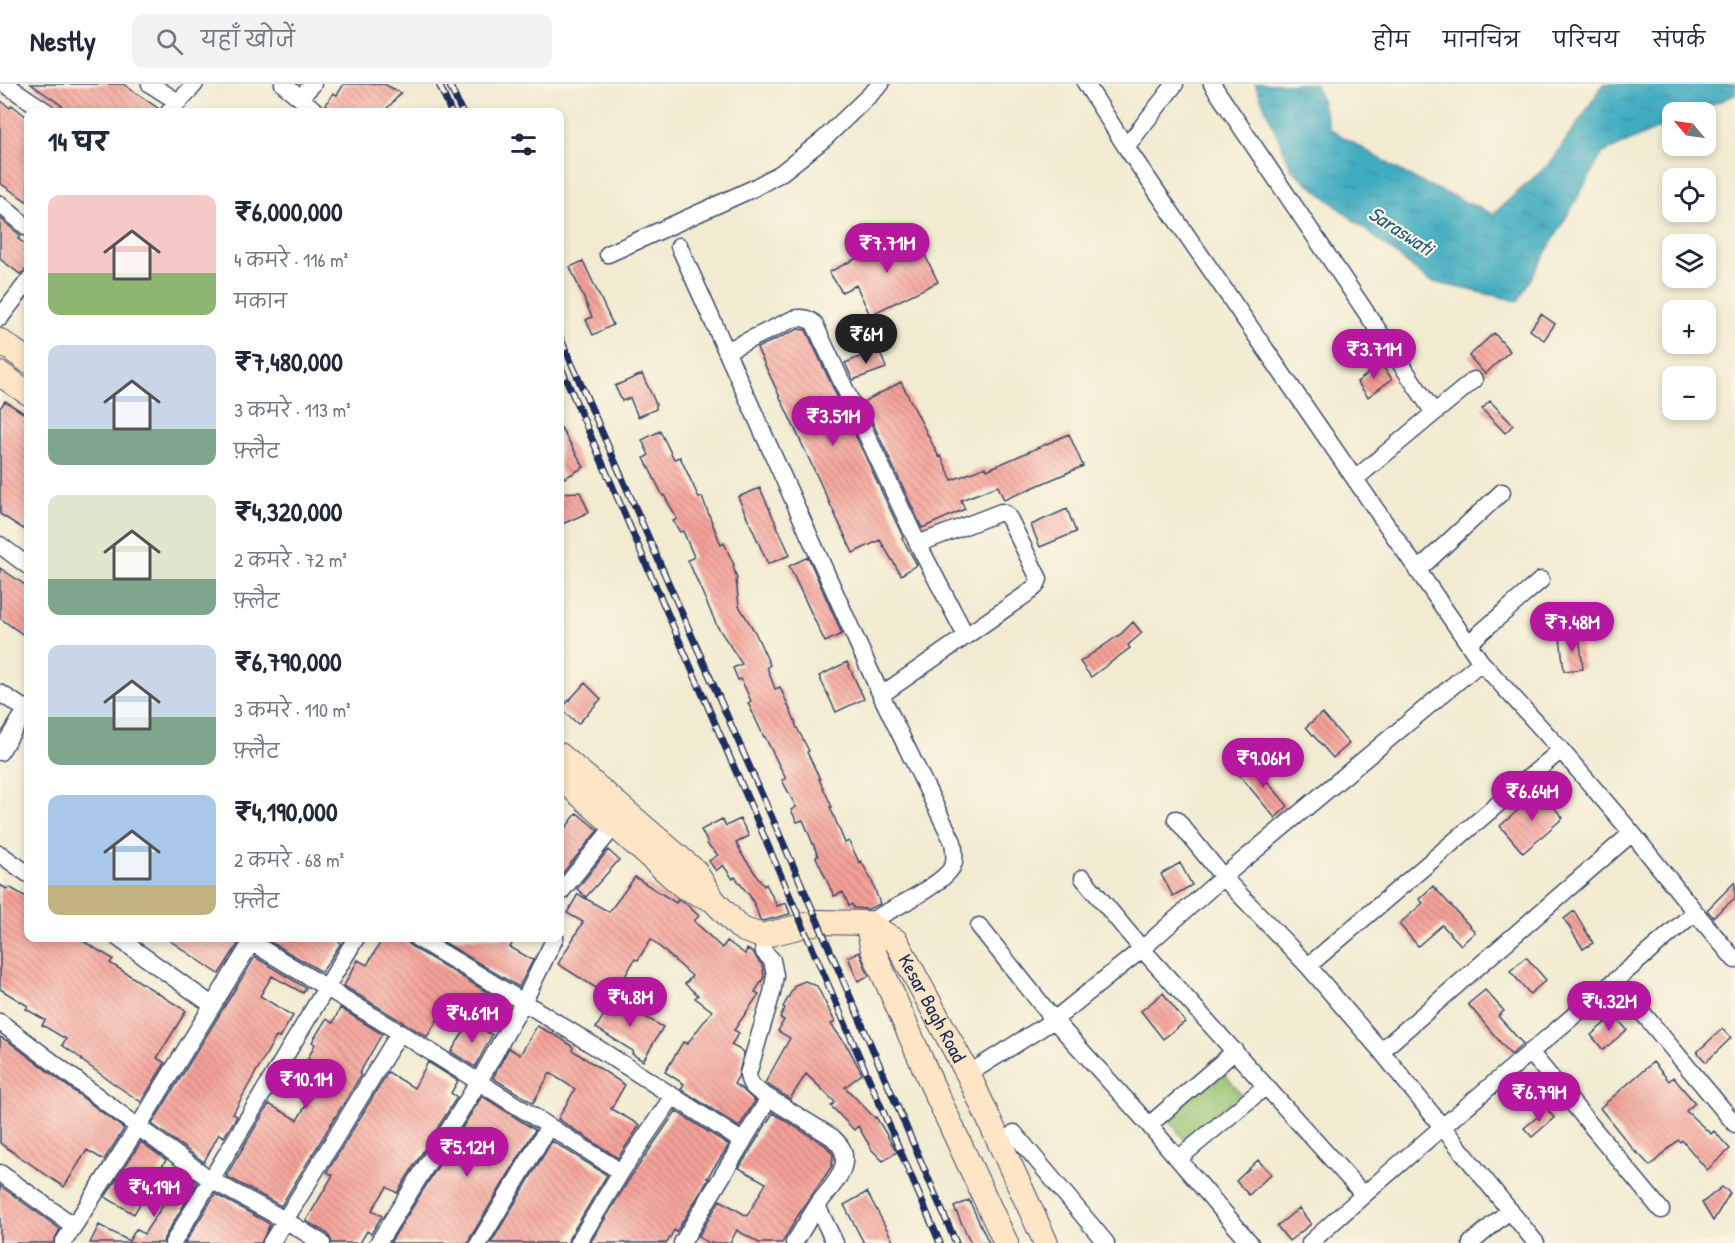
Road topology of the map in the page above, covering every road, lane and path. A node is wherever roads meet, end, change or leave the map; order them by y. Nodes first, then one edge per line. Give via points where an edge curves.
1 (5, 84) edge
2 (150, 84) edge
3 (195, 84) edge
4 (283, 84) edge
5 (313, 84) edge
6 (881, 84) edge
7 (1086, 84) edge
8 (1175, 84) edge
9 (1212, 84) edge
10 (300, 98) junction
11 (173, 107) edge
12 (41, 108) edge
13 (312, 108) edge
14 (1126, 147) junction
15 (0, 204) edge
16 (24, 225) edge
17 (679, 246) dead end
18 (608, 254) dead end
19 (24, 286) edge
20 (0, 318) edge
21 (0, 341) edge
22 (726, 351) junction
23 (24, 358) edge
24 (0, 374) edge
25 (1474, 380) dead end
26 (24, 390) edge
27 (1434, 413) junction
28 (1355, 480) junction
29 (1502, 492) dead end
30 (918, 544) junction
31 (0, 545) edge
32 (24, 563) edge
33 (1417, 571) junction
34 (1541, 580) dead end
35 (966, 636) junction
36 (1469, 643) junction
37 (1481, 662) junction
38 (0, 693) edge
39 (881, 695) junction
40 (24, 708) edge
41 (24, 716) edge
42 (1561, 750) junction
43 (0, 752) edge
44 (564, 758) edge
45 (564, 780) edge
46 (1176, 819) dead end
47 (615, 825) junction
48 (1632, 833) junction
49 (0, 854) edge
50 (24, 871) edge
51 (1223, 877) junction
52 (1083, 878) dead end
53 (564, 888) edge
54 (713, 900) junction
55 (1695, 912) junction
56 (867, 923) junction
57 (979, 926) dead end
58 (762, 936) junction
59 (124, 942) edge
60 (252, 942) edge
61 (256, 942) edge
62 (354, 942) edge
63 (424, 942) edge
64 (553, 942) edge
65 (1142, 949) junction
66 (1735, 960) edge
67 (1308, 966) junction
68 (1616, 981) junction
69 (326, 987) junction
70 (524, 1001) junction
71 (212, 1005) junction
72 (1054, 1020) junction
73 (0, 1022) edge
74 (400, 1032) junction
75 (1235, 1051) junction
76 (1380, 1051) junction
77 (1530, 1052) junction
78 (968, 1074) junction
79 (478, 1083) junction
80 (1266, 1086) junction
81 (673, 1096) junction
82 (769, 1098) junction
83 (1735, 1124) edge
84 (1149, 1125) junction
85 (549, 1126) junction
86 (138, 1127) junction
87 (1442, 1127) junction
88 (1014, 1133) dead end
89 (743, 1142) junction
90 (1178, 1159) junction
91 (0, 1173) edge
92 (621, 1173) junction
93 (211, 1180) junction
94 (1363, 1194) junction
95 (817, 1206) junction
96 (1510, 1210) junction
97 (1661, 1210) dead end
98 (285, 1220) junction
99 (74, 1226) junction
100 (63, 1243) edge
101 (173, 1243) edge
102 (271, 1243) edge
103 (322, 1243) edge
104 (378, 1243) edge
105 (479, 1243) edge
106 (578, 1243) edge
107 (682, 1243) edge
108 (794, 1243) edge
109 (835, 1243) edge
110 (1006, 1243) edge
111 (1046, 1243) edge
112 (1106, 1243) edge
113 (1250, 1243) edge
114 (1310, 1243) edge
115 (1471, 1243) edge
116 (1536, 1243) edge

1 - 12 street
2 - 11 street
3 - 11 street
4 - 10 street
5 - 10 street
6 - 18 street via 782,173
7 - 14 street
8 - 14 street
9 - 27 street
10 - 13 street
14 - 28 street
15 - 16 street
17 - 22 street
19 - 20 street
21 - 23 main road
22 - 30 street via 794,319 814,323
22 - 39 street
24 - 26 main road
25 - 27 street
27 - 28 street
28 - 33 street
29 - 33 street
30 - 35 street
30 - 35 street via 996,512 1006,514 1010,520 1039,579 1036,586
31 - 32 street
33 - 36 street
34 - 36 street
35 - 39 street
36 - 37 street
37 - 42 street
37 - 51 street
38 - 40 street
39 - 56 street via 955,852 953,865 940,880
41 - 43 street
42 - 48 street
42 - 67 street
44 - 54 main road via 695,871
45 - 47 main road
46 - 51 street
47 - 53 street
47 - 54 main road via 684,887
48 - 55 street
48 - 76 street
49 - 50 street
51 - 65 street
51 - 67 street
52 - 65 street
54 - 58 main road via 738,926
55 - 66 street
55 - 68 street
56 - 58 main road via 818,922
56 - 78 main road, Kesar Bagh Road via 896,941
56 - 110 main road via 873,950
57 - 72 street
58 - 82 street via 764,952 772,960 775,975 748,1080
59 - 71 street
60 - 71 street
61 - 69 street
62 - 69 street
63 - 70 street
64 - 70 street
65 - 72 street
65 - 75 street
67 - 76 street
68 - 77 street
68 - 83 street
69 - 74 street
69 - 93 street
70 - 79 street
70 - 81 street
71 - 86 street
72 - 78 street
72 - 84 street
73 - 86 street
74 - 79 street
74 - 98 street
75 - 80 street
75 - 84 street
76 - 87 street
77 - 87 street
77 - 97 street
78 - 111 main road, Kesar Bagh Road
79 - 85 street
79 - 104 street
80 - 90 street
80 - 94 street
81 - 89 street
81 - 92 street
82 - 89 street
82 - 95 street via 841,1146 844,1163 840,1175
84 - 90 street
85 - 92 street
85 - 105 street
86 - 93 street
86 - 99 street
87 - 94 street
87 - 96 street
88 - 112 street
89 - 107 street
90 - 113 street
91 - 99 street
92 - 106 street
93 - 98 street
93 - 101 street
94 - 114 street
95 - 108 street
95 - 109 street
96 - 115 street
96 - 116 street
98 - 102 street
98 - 103 street
99 - 100 street

